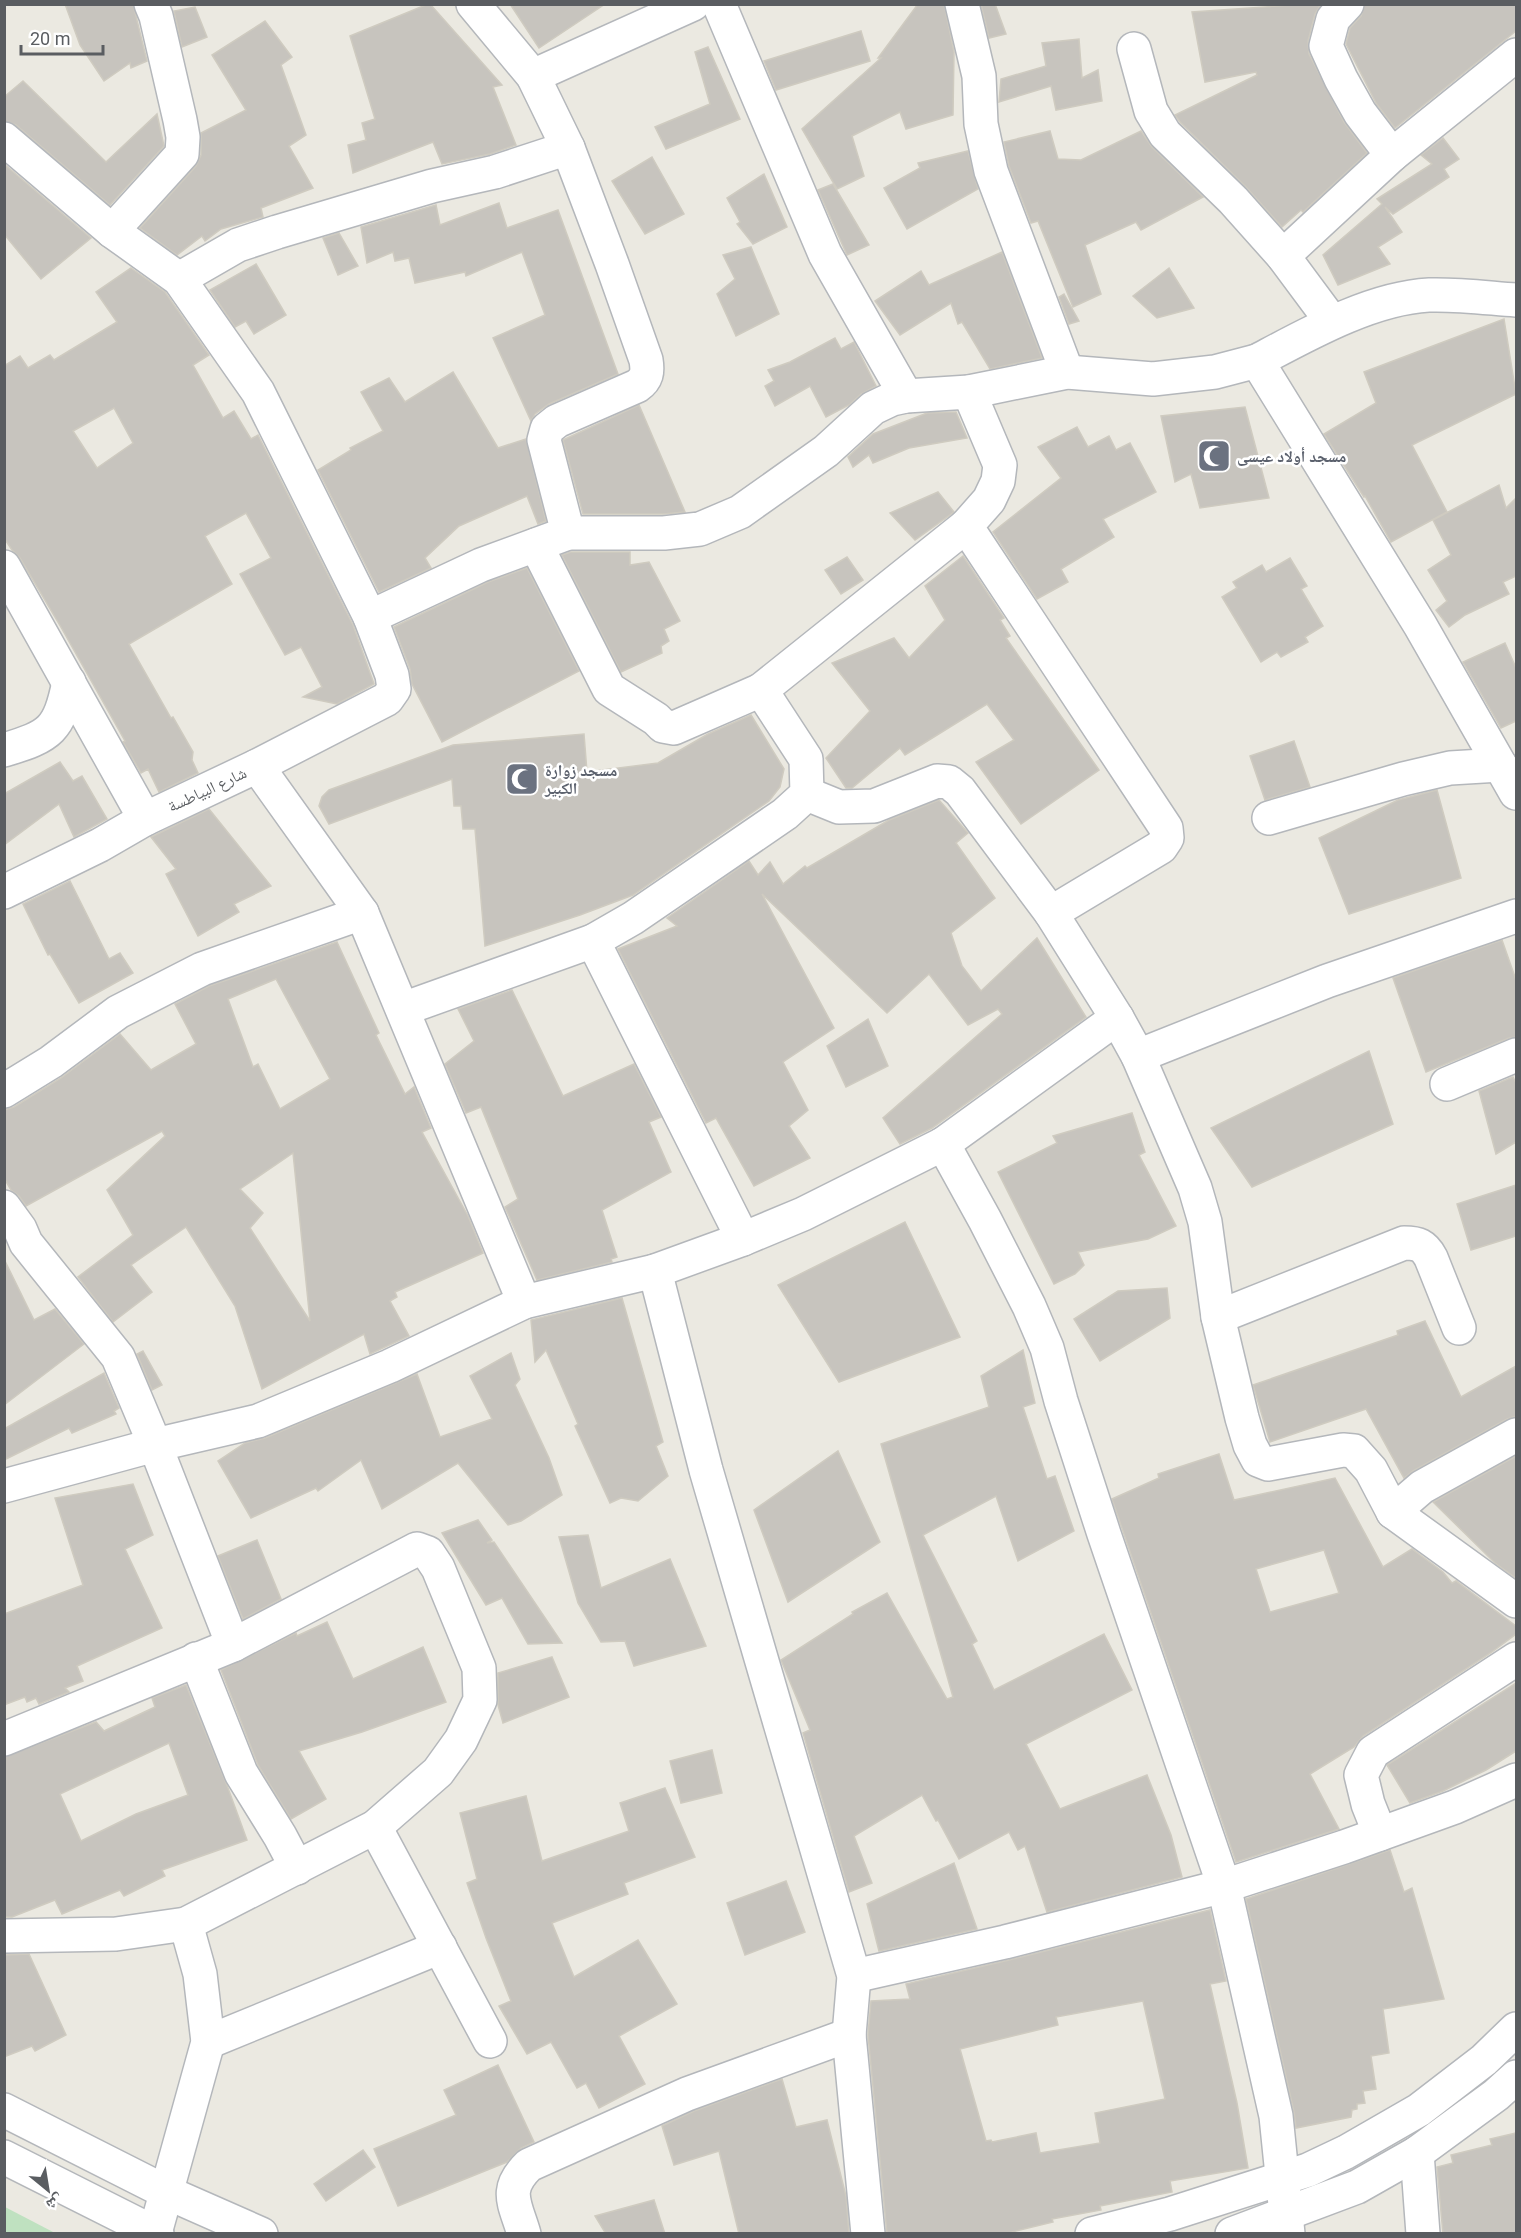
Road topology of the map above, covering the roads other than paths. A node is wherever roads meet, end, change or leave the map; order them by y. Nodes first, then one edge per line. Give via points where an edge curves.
1 (150, 4) edge
2 (473, 4) edge
3 (693, 4) edge
4 (719, 4) edge
5 (962, 4) edge
6 (1347, 4) edge
7 (1134, 49) dead end
8 (1516, 55) edge
9 (533, 76) junction
10 (4, 139) edge
11 (568, 148) junction
12 (1392, 155) junction
13 (112, 231) junction
14 (1282, 256) junction
15 (179, 279) junction
16 (1516, 300) edge
17 (1332, 322) junction
18 (1257, 361) junction
19 (1067, 372) junction
20 (969, 392) junction
21 (906, 396) junction
22 (966, 526) junction
23 (568, 533) junction
24 (536, 545) junction
25 (4, 567) edge
26 (370, 617) junction
27 (69, 682) junction
28 (761, 690) junction
29 (4, 750) edge
30 (1500, 765) junction
31 (257, 766) junction
32 (1516, 793) edge
33 (807, 794) junction
34 (1269, 818) dead end
35 (145, 819) junction
36 (4, 892) edge
37 (1050, 912) junction
38 (362, 913) junction
39 (1516, 916) edge
40 (593, 941) junction
41 (403, 1009) junction
42 (1117, 1018) junction
43 (1516, 1055) edge
44 (1138, 1056) junction
45 (1447, 1084) dead end
46 (4, 1091) edge
47 (943, 1144) junction
48 (4, 1207) edge
49 (743, 1239) junction
50 (655, 1271) junction
51 (524, 1302) junction
52 (1218, 1317) junction
53 (1459, 1328) dead end
54 (1516, 1435) edge
55 (155, 1445) junction
56 (4, 1486) edge
57 (1393, 1512) junction
58 (1515, 1598) edge
59 (233, 1645) junction
60 (196, 1659) junction
61 (1516, 1659) edge
62 (4, 1739) edge
63 (1516, 1780) edge
64 (375, 1827) junction
65 (1380, 1834) junction
66 (297, 1868) junction
67 (1224, 1886) junction
68 (186, 1924) junction
69 (4, 1936) edge
70 (440, 1947) junction
71 (854, 1976) junction
72 (1516, 2030) edge
73 (849, 2035) junction
74 (490, 2041) dead end
75 (208, 2042) junction
76 (1516, 2077) edge
77 (4, 2110) edge
78 (1417, 2152) junction
79 (4, 2157) edge
80 (1282, 2179) junction
81 (168, 2193) junction
82 (1287, 2224) edge
83 (156, 2233) edge
84 (261, 2234) edge
85 (524, 2234) edge
86 (868, 2234) edge
87 (1092, 2234) edge
88 (1232, 2234) edge
89 (1423, 2234) edge

1 - 13 street via 180,120 182,154
2 - 9 street
3 - 9 street
4 - 21 street via 825,254
5 - 19 street via 979,76 981,124 991,171
6 - 12 street via 1333,19 1326,46 1360,113
7 - 14 street via 1151,111 1165,134 1233,200
8 - 12 street
9 - 11 street
10 - 13 street
11 - 15 street via 238,245
11 - 23 street via 648,371 637,386 547,429 544,440
12 - 14 street
13 - 15 street
14 - 17 street
15 - 26 street via 258,392
16 - 17 street via 1428,295
17 - 18 street
18 - 19 street via 1215,372 1153,379
18 - 30 street via 1420,625
19 - 20 street
20 - 21 street
20 - 22 street via 1000,465 998,482 989,500
21 - 23 street via 873,408 826,451 740,512 700,529
22 - 28 street
22 - 37 street via 1166,828 1167,838 1161,847
23 - 24 street
24 - 26 street via 481,565
24 - 28 street via 609,689 663,726 674,728
25 - 27 street
26 - 31 street, شارع البياطسة via 392,675 394,689 387,699
27 - 29 street via 53,727 28,743
27 - 35 street
28 - 33 street via 806,759
30 - 32 street
30 - 34 street via 1450,768
31 - 35 street, شارع البياطسة
31 - 38 street
33 - 37 street via 839,807 874,806 938,780 949,782 960,791
33 - 40 street via 785,814
35 - 36 street, شارع البياطسة
37 - 42 street
38 - 41 street
38 - 46 street via 202,969 118,1012
39 - 44 street via 1327,981
40 - 41 street
40 - 49 street
41 - 51 street
42 - 44 street
42 - 47 street
43 - 45 street
44 - 52 street via 1195,1188
47 - 49 street via 803,1214
47 - 67 street via 1029,1306 1047,1348 1104,1534
48 - 55 street via 26,1243 118,1357
49 - 50 street
50 - 51 street
50 - 71 street via 709,1481
51 - 55 street via 277,1414
52 - 53 street via 1404,1243 1419,1244 1427,1250
52 - 57 street via 1242,1418 1258,1460 1268,1464 1354,1450 1371,1470
54 - 57 street via 1422,1487
55 - 56 street
55 - 59 street
57 - 58 street
59 - 60 street
59 - 64 street via 417,1549 428,1553 438,1568 479,1668 480,1700 461,1740 438,1772
60 - 62 street
60 - 66 street via 241,1773
61 - 65 street via 1373,1752 1361,1775
63 - 65 street
64 - 66 street
64 - 70 street
65 - 67 street
66 - 68 street
67 - 71 street
67 - 80 street via 1276,2116
68 - 69 street via 116,1934
68 - 75 street via 200,1974
70 - 74 street
70 - 75 street
71 - 73 street
72 - 80 street via 1419,2110 1346,2152
73 - 85 street via 687,2094 529,2165 517,2177 512,2190
73 - 86 street
75 - 81 street
76 - 78 street
77 - 81 street
78 - 82 street
78 - 89 street
79 - 83 street
80 - 82 street
80 - 87 street
81 - 83 street
81 - 84 street
82 - 88 street

